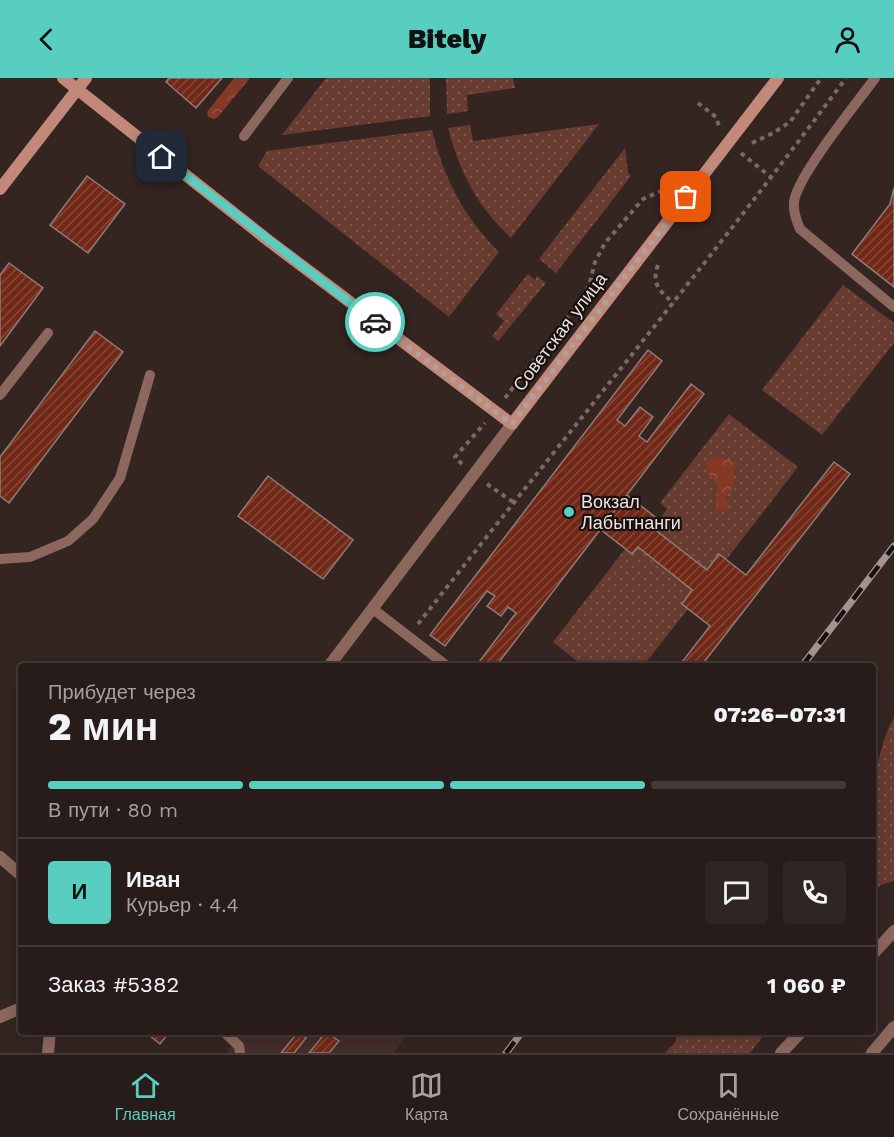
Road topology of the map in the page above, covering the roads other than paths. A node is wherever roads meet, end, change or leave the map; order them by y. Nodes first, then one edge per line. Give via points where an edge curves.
1 (63, 78) edge
2 (86, 78) edge
3 (288, 78) edge
4 (778, 78) edge
5 (875, 78) edge
6 (77, 89) junction
7 (244, 136) dead end
8 (0, 189) edge
9 (894, 306) edge
10 (48, 333) dead end
11 (150, 375) dead end
12 (0, 395) edge
13 (512, 424) junction
14 (0, 559) edge
15 (373, 609) junction
16 (331, 663) edge
17 (443, 663) edge
18 (0, 857) edge
19 (18, 872) edge
20 (894, 931) edge
21 (876, 951) edge
22 (18, 1009) edge
23 (0, 1017) edge
24 (894, 1027) edge
25 (50, 1035) edge
26 (227, 1035) edge
27 (798, 1035) edge
28 (48, 1053) edge
29 (240, 1053) edge
30 (781, 1053) edge
31 (872, 1053) edge

1 - 6 main road
2 - 6 main road
3 - 7 lane
4 - 13 main road, Советская улица
5 - 9 lane via 802,179 794,201 800,229
6 - 8 main road
6 - 13 main road via 268,241
10 - 12 lane
11 - 14 lane via 120,478 93,519 68,541 30,557
13 - 15 street, Советская улица
15 - 16 street, Советская улица
15 - 17 lane
18 - 19 street
20 - 21 street
22 - 23 street
24 - 31 street
25 - 28 street
26 - 29 lane via 239,1046
27 - 30 street

